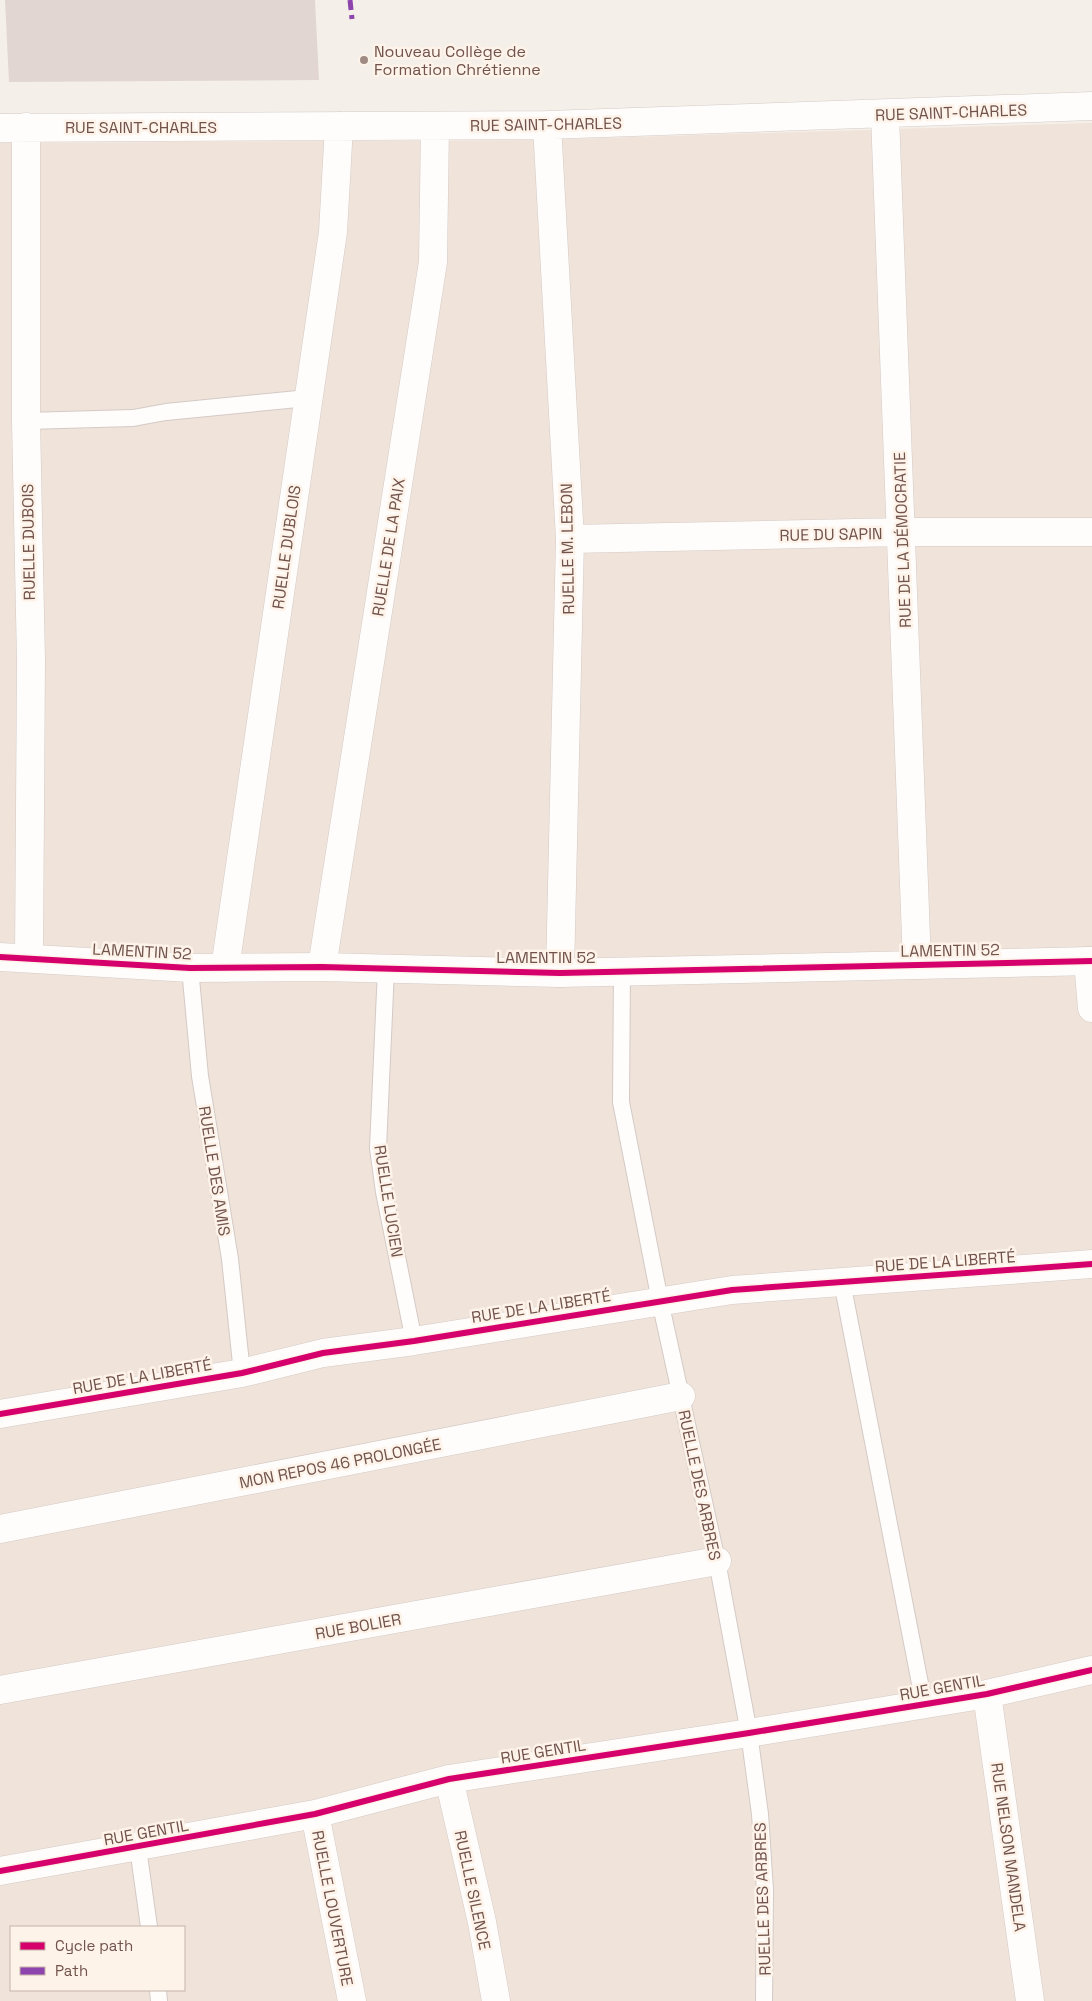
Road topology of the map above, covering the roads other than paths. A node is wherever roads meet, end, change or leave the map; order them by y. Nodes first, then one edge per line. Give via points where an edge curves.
1 (1092, 106) edge
2 (885, 115) junction
3 (547, 125) junction
4 (339, 126) junction
5 (435, 126) junction
6 (13, 127) edge
7 (308, 398) junction
8 (26, 421) junction
9 (902, 532) junction
10 (1092, 532) edge
11 (570, 539) junction
12 (0, 957) edge
13 (29, 958) junction
14 (1090, 961) edge
15 (917, 964) junction
16 (322, 967) junction
17 (190, 968) junction
18 (225, 968) junction
19 (386, 969) junction
20 (622, 971) junction
21 (560, 973) junction
22 (1092, 1008) edge
23 (1092, 1264) edge
24 (842, 1282) junction
25 (660, 1301) junction
26 (414, 1341) junction
27 (242, 1373) junction
28 (681, 1396) junction
29 (0, 1414) edge
30 (0, 1529) edge
31 (717, 1562) junction
32 (1092, 1670) edge
33 (0, 1690) edge
34 (987, 1694) junction
35 (924, 1704) junction
36 (749, 1733) junction
37 (449, 1779) junction
38 (315, 1814) junction
39 (138, 1848) junction
40 (0, 1871) edge
41 (149, 1926) edge
42 (352, 2001) edge
43 (496, 2001) edge
44 (764, 2001) edge
45 (1030, 2001) edge

1 - 2 street, RUE SAINT-CHARLES
2 - 3 street, RUE SAINT-CHARLES
2 - 9 street, RUE DE LA DÉMOCRATIE
3 - 5 street, RUE SAINT-CHARLES
3 - 11 street, RUELLE M. LEBON
4 - 5 street, RUE SAINT-CHARLES
4 - 6 street, RUE SAINT-CHARLES
4 - 7 street, RUELLE DUBLOIS via 333,232
5 - 16 street, RUELLE DE LA PAIX via 433,262
6 - 8 street, RUELLE DUBOIS
7 - 8 lane via 133,418
7 - 18 street, RUELLE DUBLOIS
8 - 13 street, RUELLE DUBOIS via 31,661
9 - 10 street, RUE DU SAPIN
9 - 11 street, RUE DU SAPIN
9 - 15 street, RUE DE LA DÉMOCRATIE
11 - 21 street, RUELLE M. LEBON
12 - 13 street, LAMENTIN 52
13 - 17 street, LAMENTIN 52
14 - 15 street, LAMENTIN 52
14 - 22 street
15 - 20 street, LAMENTIN 52
16 - 18 street, LAMENTIN 52
16 - 19 street, LAMENTIN 52
17 - 18 street, LAMENTIN 52
17 - 27 lane, RUELLE DES AMIS via 200,1076 230,1259
19 - 21 street, LAMENTIN 52
19 - 26 lane, RUELLE LUCIEN via 378,1148
20 - 21 street, LAMENTIN 52
20 - 25 lane, RUELLE DES ARBRES via 621,1102
23 - 24 street, RUE DE LA LIBERTÉ
24 - 25 street, RUE DE LA LIBERTÉ via 732,1290
24 - 35 lane
25 - 26 street, RUE DE LA LIBERTÉ
25 - 28 lane, RUELLE DES ARBRES
26 - 27 street, RUE DE LA LIBERTÉ via 323,1353
27 - 29 street, RUE DE LA LIBERTÉ
28 - 30 street, MON REPOS 46 PROLONGÉE
28 - 31 lane, RUELLE DES ARBRES
31 - 33 street, RUE BOLIER
31 - 36 lane, RUELLE DES ARBRES
32 - 34 street, RUE GENTIL
34 - 35 street, RUE GENTIL
34 - 45 street, RUE NELSON MANDELA
35 - 36 street, RUE GENTIL
36 - 37 street, RUE GENTIL
36 - 44 lane, RUELLE DES ARBRES via 760,1814 765,1890
37 - 38 street, RUE GENTIL
37 - 43 street, RUELLE SILENCE via 482,1922
38 - 39 street, RUE GENTIL
38 - 42 street, RUELLE LOUVERTURE
39 - 40 street, RUE GENTIL
39 - 41 lane

